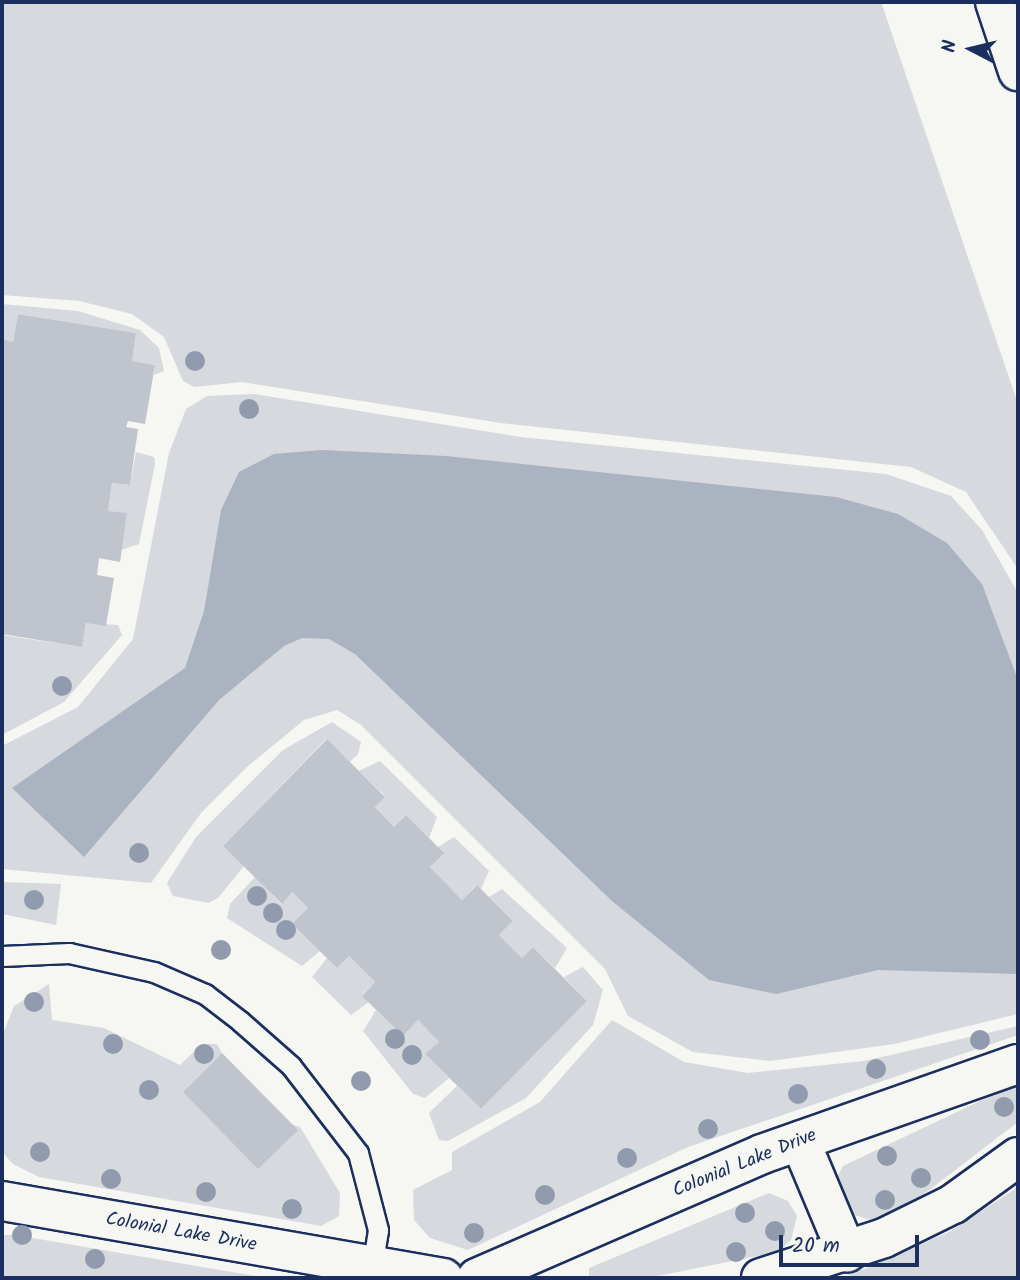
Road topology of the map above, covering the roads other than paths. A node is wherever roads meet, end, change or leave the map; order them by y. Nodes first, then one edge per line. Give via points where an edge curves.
1 (995, 2) edge
2 (1018, 71) edge
3 (2, 956) edge
4 (1018, 1064) edge
5 (800, 1141) junction
6 (1018, 1157) edge
7 (2, 1201) edge
8 (848, 1253) junction
9 (372, 1266) junction
10 (443, 1278) edge
11 (477, 1278) edge
12 (761, 1278) edge

1 - 2 street
3 - 9 lane via 69,953 154,972 205,994 240,1021 291,1066 358,1153 378,1230
4 - 5 street, Colonial Lake Drive
5 - 8 street
5 - 11 street, Colonial Lake Drive
6 - 8 street via 953,1204
7 - 9 street, Colonial Lake Drive
8 - 12 street
9 - 10 street, Colonial Lake Drive

